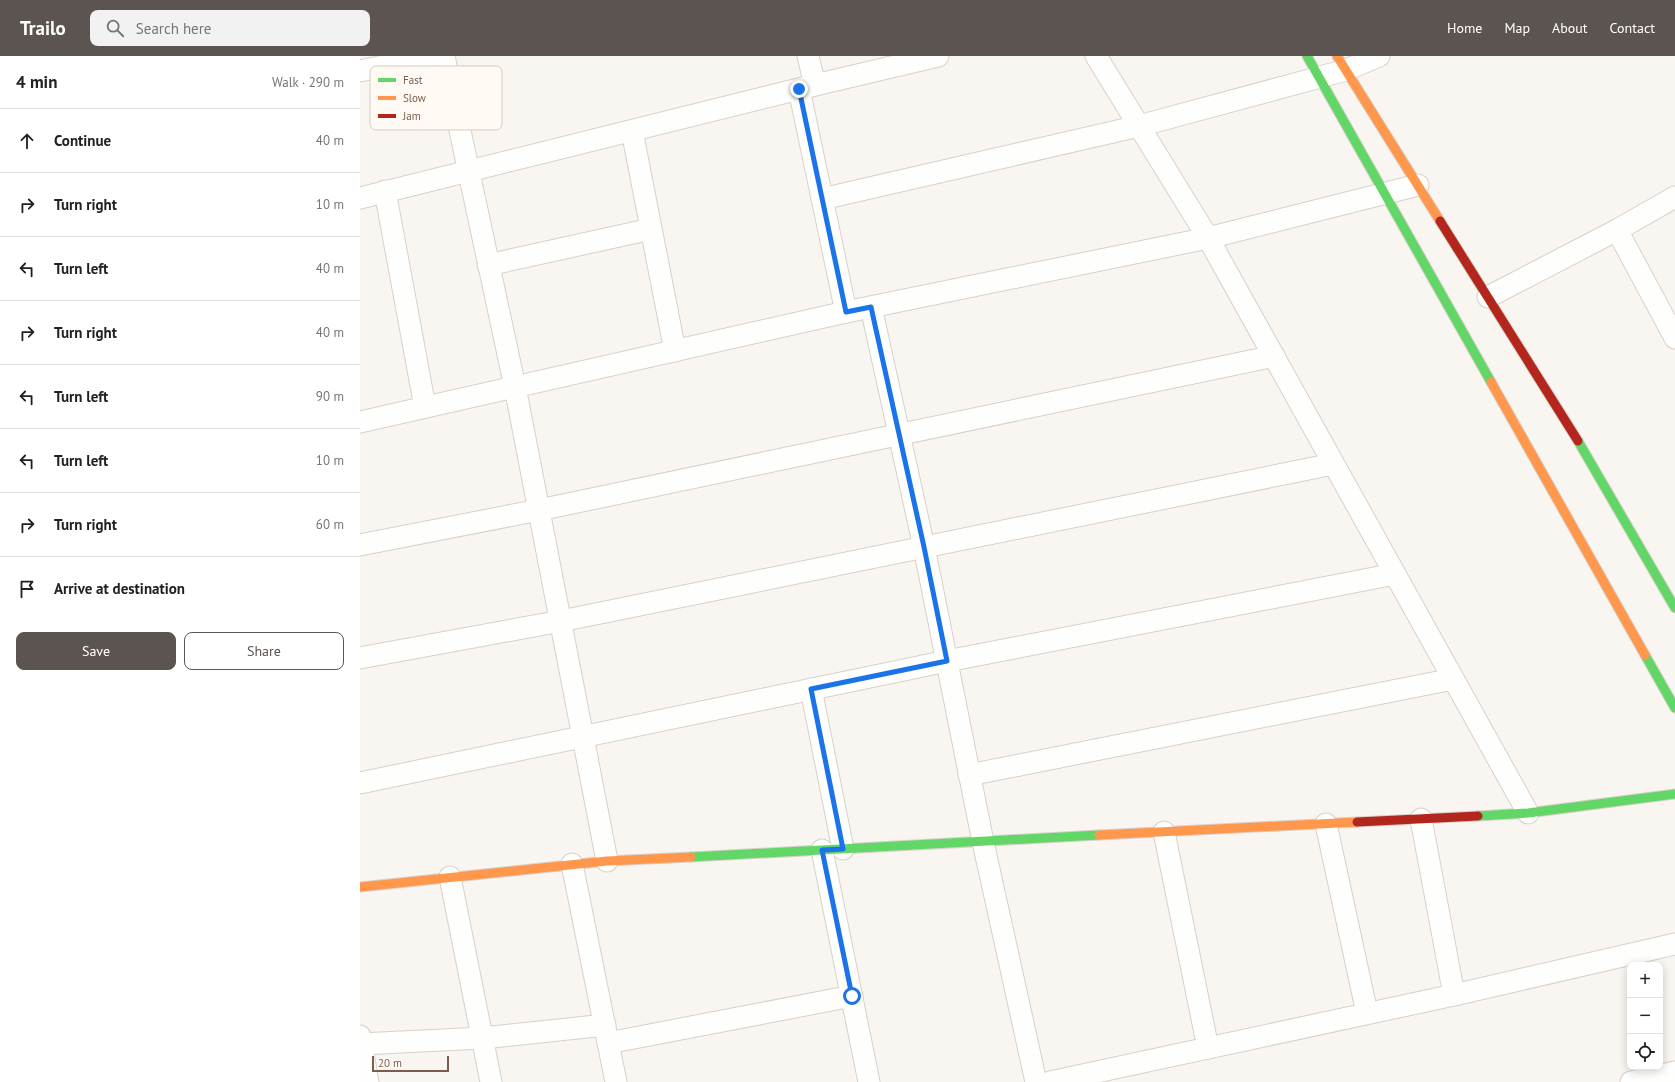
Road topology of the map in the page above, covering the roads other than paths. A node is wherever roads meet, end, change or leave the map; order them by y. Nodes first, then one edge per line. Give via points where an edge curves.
1 (432, 56) edge
2 (444, 56) edge
3 (808, 56) edge
4 (938, 56) edge
5 (1096, 56) edge
6 (1307, 56) edge
7 (1379, 56) edge
8 (1342, 63) edge
9 (384, 66) edge
10 (446, 66) edge
11 (370, 69) edge
12 (360, 71) edge
13 (1321, 77) junction
14 (807, 87) junction
15 (1139, 126) junction
16 (459, 130) edge
17 (632, 131) junction
18 (468, 171) junction
19 (1418, 185) junction
20 (385, 191) junction
21 (1384, 194) junction
22 (1675, 197) edge
23 (360, 198) edge
24 (822, 199) junction
25 (651, 229) junction
26 (1617, 230) junction
27 (1208, 238) junction
28 (488, 265) junction
29 (1488, 297) junction
30 (871, 307) junction
31 (846, 312) junction
32 (1675, 338) edge
33 (675, 351) junction
34 (1274, 356) junction
35 (515, 387) junction
36 (425, 407) junction
37 (360, 422) edge
38 (899, 435) junction
39 (1333, 464) junction
40 (539, 510) junction
41 (360, 545) edge
42 (924, 547) junction
43 (1395, 574) junction
44 (1675, 608) edge
45 (561, 621) junction
46 (360, 658) edge
47 (947, 661) junction
48 (1453, 680) junction
49 (811, 689) junction
50 (1675, 708) edge
51 (583, 736) junction
52 (969, 775) junction
53 (360, 783) edge
54 (1675, 794) edge
55 (1528, 813) junction
56 (1421, 819) junction
57 (1326, 824) junction
58 (1164, 832) junction
59 (983, 842) junction
60 (843, 849) junction
61 (822, 850) junction
62 (607, 862) junction
63 (572, 864) junction
64 (450, 877) junction
65 (360, 887) edge
66 (1675, 944) edge
67 (1454, 995) junction
68 (852, 996) junction
69 (1367, 1013) junction
70 (606, 1034) junction
71 (483, 1038) junction
72 (360, 1042) edge
73 (1208, 1048) junction
74 (1675, 1072) edge
75 (368, 1082) edge
76 (491, 1082) edge
77 (616, 1082) edge
78 (869, 1082) edge
79 (1036, 1082) edge
80 (1050, 1082) edge
81 (1631, 1082) edge

1 - 9 street
2 - 10 street
3 - 14 street
4 - 14 street
5 - 15 street
6 - 13 main road
7 - 8 street
8 - 13 street
8 - 19 main road
11 - 12 street
13 - 15 street
13 - 21 main road
14 - 17 street
14 - 24 street
15 - 24 street
15 - 27 street
16 - 18 street
17 - 18 street
17 - 25 street
18 - 20 street
18 - 28 street
19 - 21 street
19 - 29 main road
20 - 23 street
20 - 36 street
21 - 27 street
21 - 50 main road
22 - 26 street
24 - 31 street
25 - 28 street
25 - 33 street
26 - 29 street
26 - 32 street
27 - 30 street
27 - 34 street
28 - 35 street
29 - 44 main road via 1583,450
30 - 31 street
30 - 38 street
31 - 33 street
33 - 35 street
34 - 38 street
34 - 39 street
35 - 36 street
35 - 40 street
36 - 37 street
38 - 40 street
38 - 42 street
39 - 42 street
39 - 43 street
40 - 41 street
40 - 45 street
42 - 45 street
42 - 47 street
43 - 47 street
43 - 48 street
45 - 46 street
45 - 51 street
47 - 49 street
47 - 52 street
48 - 52 street
48 - 55 street
49 - 51 street
49 - 60 street
51 - 53 street
51 - 62 street
52 - 59 street
54 - 55 main road
55 - 56 main road
56 - 57 main road
56 - 67 street
57 - 58 main road
57 - 69 street
58 - 59 main road
58 - 73 street
59 - 60 main road
59 - 79 street
60 - 61 main road
61 - 62 main road
61 - 68 street
62 - 63 main road
63 - 64 main road
63 - 70 street
64 - 65 main road
64 - 71 street
66 - 67 street
67 - 69 street
68 - 70 street
68 - 78 street
69 - 73 street
70 - 71 street
70 - 77 street
71 - 72 street
71 - 76 street
72 - 75 street
73 - 80 street
74 - 81 street

